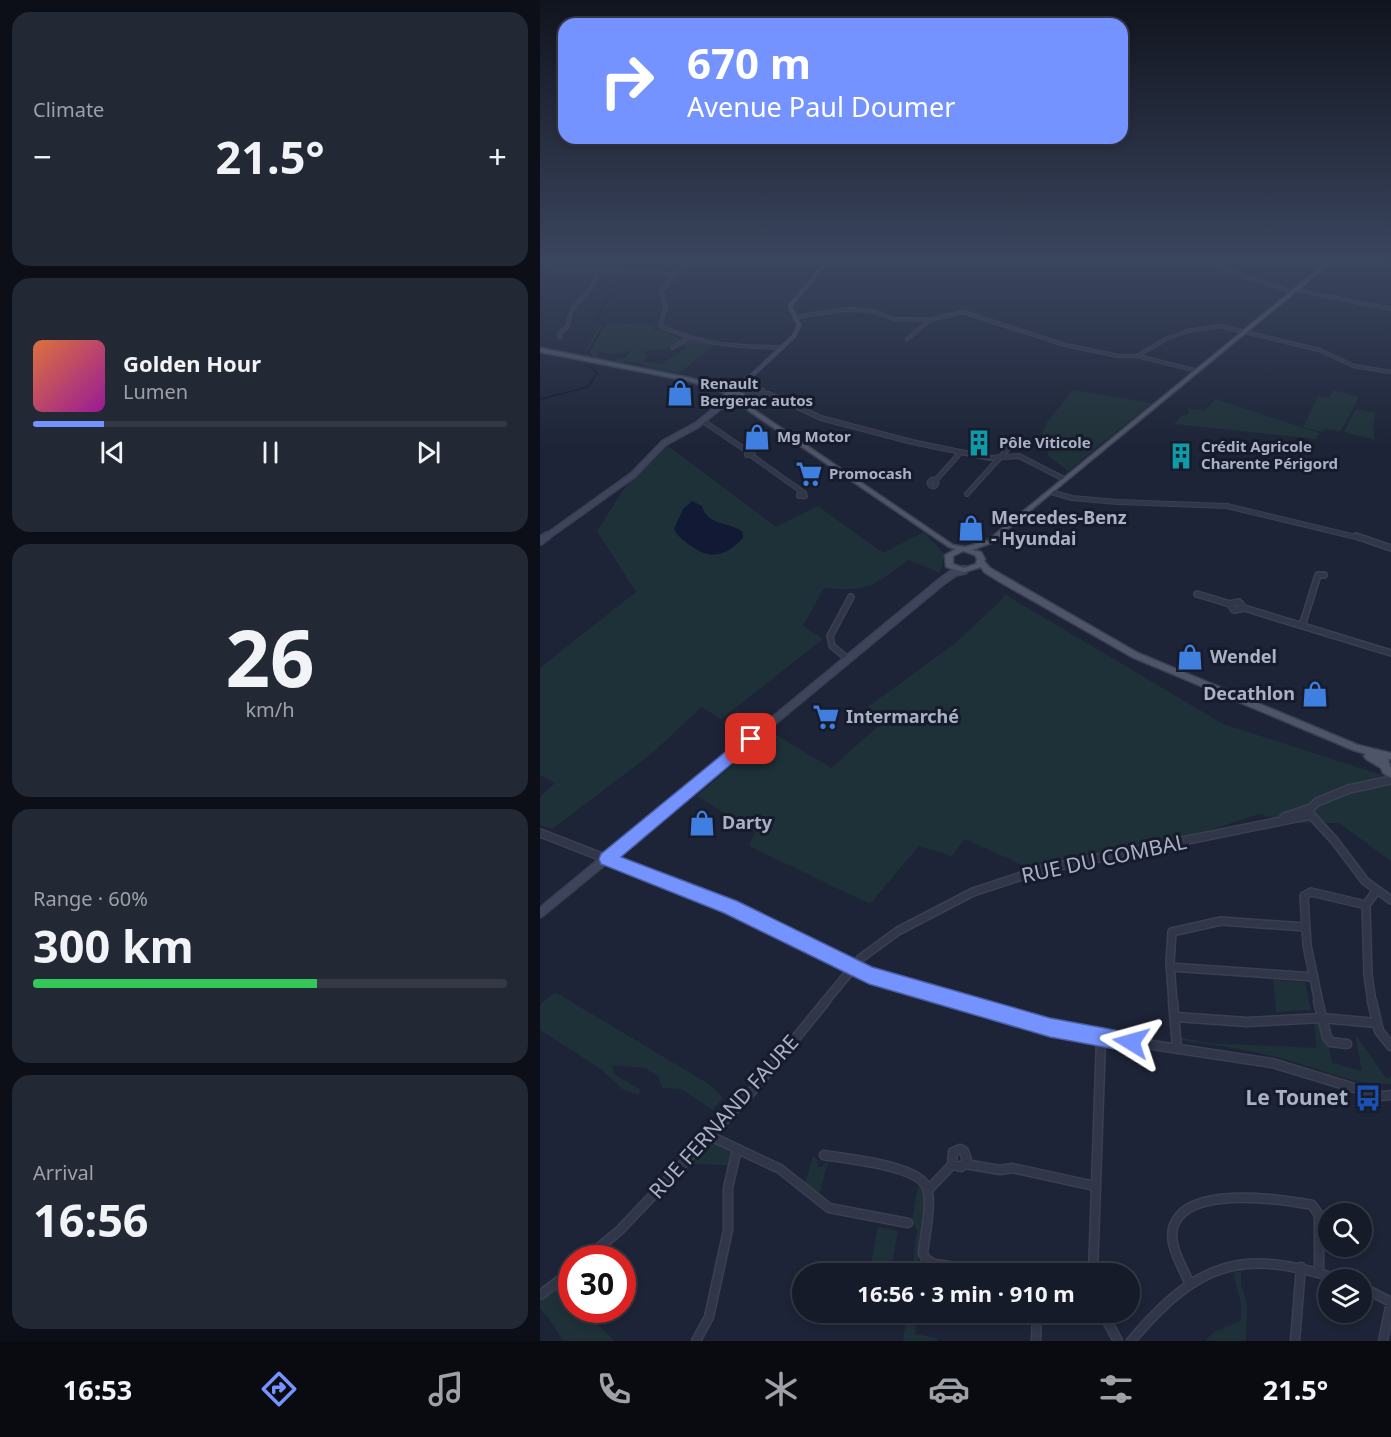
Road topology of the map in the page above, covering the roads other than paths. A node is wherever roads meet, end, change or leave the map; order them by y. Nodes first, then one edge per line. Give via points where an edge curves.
1 (570, 322) edge
2 (661, 322) edge
3 (797, 322) edge
4 (928, 322) edge
5 (994, 322) edge
6 (1258, 322) edge
7 (1246, 332) junction
8 (560, 337) dead end
9 (688, 338) junction
10 (907, 339) dead end
11 (783, 347) junction
12 (672, 348) dead end
13 (540, 351) edge
14 (1137, 357) junction
15 (1198, 371) junction
16 (1391, 372) edge
17 (748, 385) dead end
18 (731, 393) junction
19 (742, 394) junction
20 (763, 394) junction
21 (723, 398) junction
22 (733, 402) junction
23 (719, 407) junction
24 (703, 421) junction
25 (1014, 442) dead end
26 (960, 452) junction
27 (751, 454) joint
28 (999, 459) junction
29 (1061, 477) dead end
30 (935, 481) dead end
31 (1051, 492) junction
32 (804, 493) dead end
33 (967, 494) dead end
34 (540, 541) edge
35 (989, 542) junction
36 (1391, 548) edge
37 (965, 549) junction
38 (949, 555) junction
39 (980, 559) junction
40 (949, 565) junction
41 (967, 570) junction
42 (1324, 575) dead end
43 (1003, 580) junction
44 (941, 582) junction
45 (1197, 594) dead end
46 (851, 597) dead end
47 (1302, 626) junction
48 (1391, 653) edge
49 (848, 659) junction
50 (1356, 748) junction
51 (1390, 756) edge
52 (1387, 770) edge
53 (1387, 781) edge
54 (1311, 812) junction
55 (540, 832) edge
56 (607, 859) junction
57 (1377, 890) junction
58 (1391, 900) edge
59 (1366, 905) junction
60 (540, 913) edge
61 (1305, 927) junction
62 (853, 967) junction
63 (1170, 967) junction
64 (1314, 977) junction
65 (1176, 1017) junction
66 (1322, 1018) junction
67 (1376, 1023) junction
68 (1101, 1038) junction
69 (1347, 1044) dead end
70 (1391, 1046) edge
71 (1177, 1049) junction
72 (1391, 1095) edge
73 (710, 1136) junction
74 (736, 1149) junction
75 (824, 1155) dead end
76 (964, 1164) junction
77 (952, 1165) junction
78 (1095, 1186) junction
79 (928, 1190) junction
80 (908, 1223) dead end
81 (602, 1245) edge
82 (935, 1263) edge
83 (1093, 1263) edge
84 (1301, 1267) junction
85 (1319, 1269) edge
86 (1318, 1271) edge
87 (558, 1282) edge
88 (1189, 1282) junction
89 (1372, 1292) edge
90 (540, 1295) edge
91 (1391, 1302) edge
92 (1037, 1323) edge
93 (1108, 1323) edge
94 (696, 1341) edge
95 (1036, 1341) edge
96 (1118, 1341) edge
97 (1131, 1341) edge
98 (1295, 1341) edge
99 (1383, 1341) edge

1 - 8 street
2 - 9 street via 660,326
3 - 11 street via 797,331
4 - 10 street
5 - 14 street via 1047,340 1113,356
6 - 7 main road
7 - 14 street via 1207,326 1156,344
7 - 15 main road
7 - 16 street via 1319,350 1354,366
9 - 11 street via 745,349
9 - 12 street
11 - 19 street
13 - 18 main road via 690,380
13 - 21 main road via 688,381 710,388
14 - 15 street
15 - 31 main road
17 - 20 street
18 - 19 main road
18 - 21 main road
19 - 20 street
19 - 22 main road
19 - 37 main road via 747,407 951,546
20 - 26 street via 828,421
21 - 22 main road
21 - 23 street
22 - 23 street
22 - 38 main road via 926,530 946,547
23 - 24 street
24 - 27 street
24 - 34 street via 664,442 633,475
25 - 28 street
26 - 28 street
26 - 30 street
27 - 32 street
28 - 29 street via 1024,458
28 - 33 street
31 - 35 main road
31 - 36 street via 1118,502 1227,506 1354,535
35 - 37 main road
35 - 39 main road
37 - 38 main road
37 - 39 main road
38 - 40 main road
39 - 41 main road
39 - 43 main road via 987,570
40 - 41 main road
40 - 44 street
41 - 43 main road
41 - 44 street via 955,572
42 - 47 street via 1318,575
43 - 50 main road via 1135,655
44 - 49 street
45 - 47 street via 1230,604 1237,602 1244,608
46 - 49 street via 830,636 832,646
47 - 48 street
49 - 56 street
50 - 51 main road
50 - 52 main road
51 - 52 main road via 1384,760
52 - 53 street, RUE DU COMBAL
53 - 54 street, RUE DU COMBAL via 1349,789 1317,802
54 - 57 street via 1365,881
54 - 62 street, RUE DU COMBAL via 1011,879 964,896 898,931
55 - 56 street
56 - 60 street
56 - 62 street via 730,907
57 - 58 street
57 - 59 street
59 - 61 street via 1311,892 1303,901
59 - 67 street via 1368,979
61 - 63 street via 1221,921 1175,930 1170,935
61 - 64 street
62 - 68 street via 933,995
62 - 73 street, RUE FERNAND FAURE via 780,1060
63 - 64 street
63 - 65 street
64 - 66 street
65 - 66 street via 1247,1022
65 - 71 street
66 - 67 street
66 - 69 street via 1329,1041
67 - 70 street
68 - 71 street
68 - 78 street
71 - 72 street via 1272,1064 1381,1096
73 - 74 street
73 - 81 street, RUE FERNAND FAURE
74 - 80 street via 780,1169 829,1208
74 - 94 street via 728,1188 728,1230 709,1317
75 - 79 street via 910,1172
76 - 77 street
76 - 77 street via 966,1154 960,1149 953,1152
76 - 78 street via 1012,1168
77 - 79 street
78 - 83 street
79 - 82 street via 922,1246 926,1259
84 - 86 street
84 - 88 street via 1238,1262
84 - 98 street
85 - 88 street via 1319,1215 1312,1205 1245,1196 1188,1208 1179,1214 1173,1238
87 - 90 street
88 - 97 street via 1149,1318
89 - 91 street
91 - 99 street
92 - 95 street
93 - 96 street

